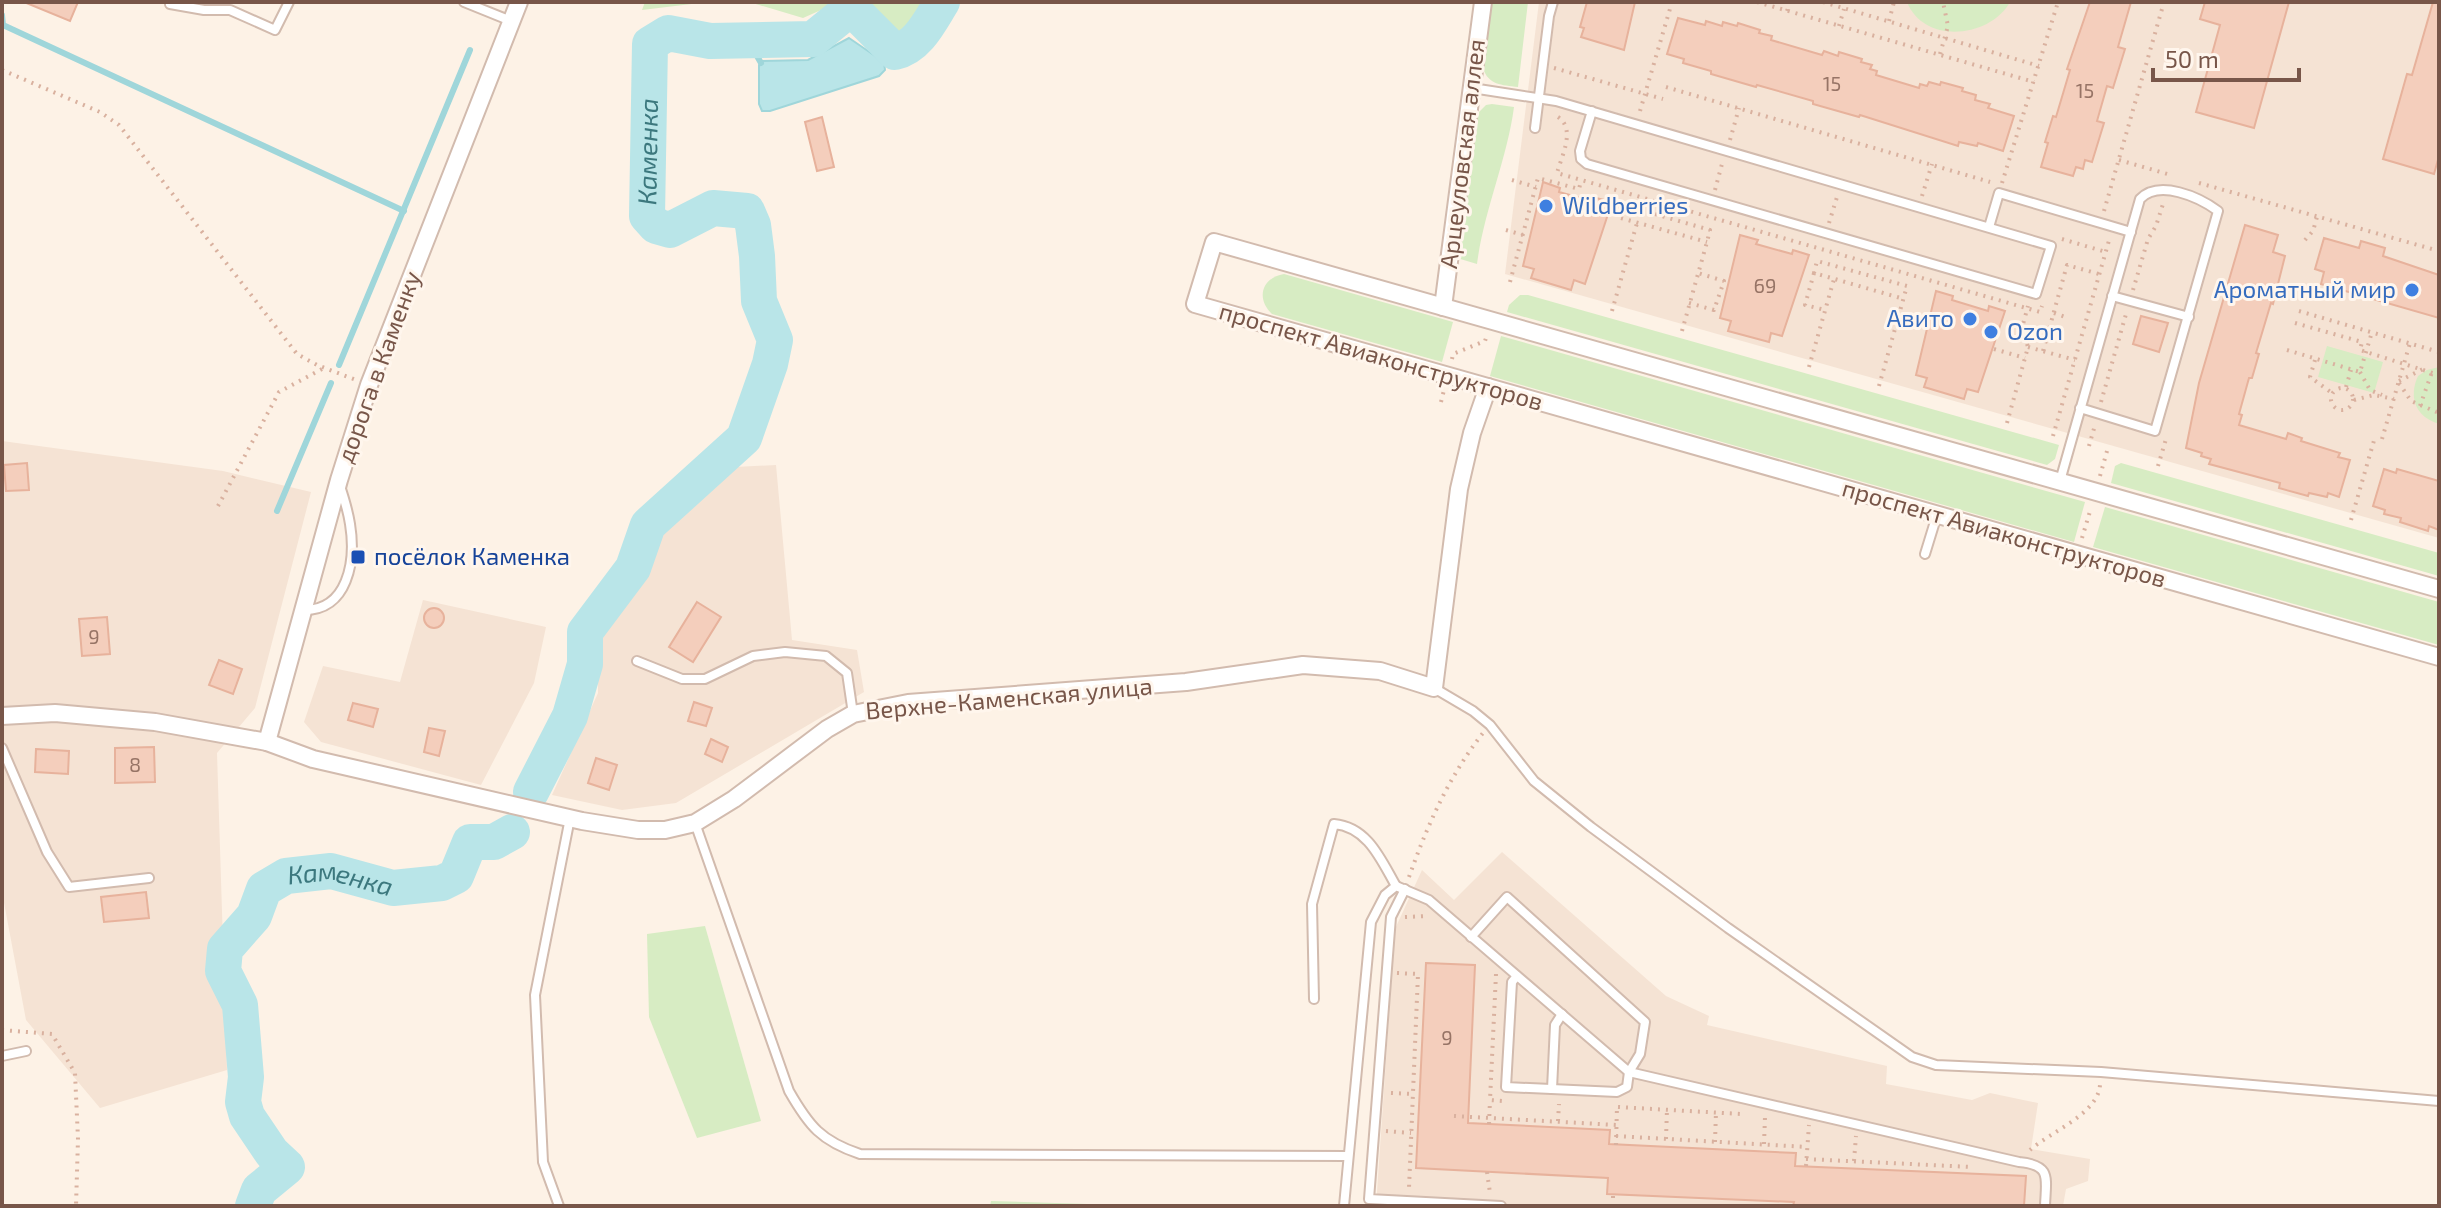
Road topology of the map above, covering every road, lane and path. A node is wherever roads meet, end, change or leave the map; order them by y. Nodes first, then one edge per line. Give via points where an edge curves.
1 (289, 2) edge
2 (464, 2) edge
3 (519, 2) edge
4 (1483, 2) edge
5 (1553, 2) edge
6 (1672, 2) edge
7 (1757, 2) edge
8 (1790, 2) edge
9 (1823, 2) edge
10 (1894, 2) edge
11 (1943, 2) edge
12 (2058, 2) edge
13 (2164, 2) edge
14 (170, 4) edge
15 (1845, 8) junction
16 (1787, 11) junction
17 (1889, 21) junction
18 (512, 22) junction
19 (1839, 26) junction
20 (1945, 37) junction
21 (1940, 55) junction
22 (1543, 65) junction
23 (2039, 66) junction
24 (2, 70) edge
25 (2034, 82) junction
26 (1666, 87) dead end
27 (1472, 88) junction
28 (1645, 94) junction
29 (1539, 97) junction
30 (1663, 99) dead end
31 (1592, 111) junction
32 (1636, 124) junction
33 (1535, 128) dead end
34 (2119, 160) junction
35 (1932, 164) junction
36 (2007, 169) dead end
37 (2171, 175) dead end
38 (2186, 179) dead end
39 (1512, 180) dead end
40 (1581, 180) dead end
41 (1841, 184) junction
42 (2002, 185) dead end
43 (1536, 187) junction
44 (1919, 207) junction
45 (2317, 217) junction
46 (1637, 223) junction
47 (2101, 223) junction
48 (1989, 227) junction
49 (2113, 227) junction
50 (1506, 230) dead end
51 (2131, 232) junction
52 (1826, 233) junction
53 (1523, 235) junction
54 (2305, 240) dead end
55 (1707, 242) junction
56 (2051, 246) junction
57 (2439, 251) edge
58 (2106, 252) junction
59 (1698, 273) junction
60 (1814, 273) junction
61 (2099, 274) junction
62 (1834, 279) junction
63 (1510, 282) dead end
64 (2112, 296) junction
65 (1904, 299) junction
66 (1689, 303) junction
67 (1443, 307) junction
68 (1612, 311) dead end
69 (1825, 311) junction
70 (2299, 311) dead end
71 (2054, 313) junction
72 (2025, 317) dead end
73 (2065, 317) dead end
74 (2189, 317) junction
75 (2295, 323) dead end
76 (1488, 331) dead end
77 (1682, 331) dead end
78 (2372, 332) junction
79 (2410, 343) junction
80 (2028, 347) junction
81 (1994, 349) dead end
82 (2287, 350) dead end
83 (2043, 351) junction
84 (2366, 352) junction
85 (2439, 352) edge
86 (2025, 358) junction
87 (2315, 359) junction
88 (2075, 360) junction
89 (2404, 363) junction
90 (1451, 364) dead end
91 (1809, 367) dead end
92 (324, 368) junction
93 (2423, 369) junction
94 (2351, 370) junction
95 (2360, 372) junction
96 (2432, 372) junction
97 (2439, 375) edge
98 (2399, 382) junction
99 (369, 385) junction
100 (1879, 386) dead end
101 (1488, 387) junction
102 (2346, 388) junction
103 (2332, 393) junction
104 (2384, 396) junction
105 (2394, 399) junction
106 (2354, 400) junction
107 (2420, 406) junction
108 (2080, 408) junction
109 (2439, 413) edge
110 (2007, 423) dead end
111 (2053, 436) dead end
112 (2375, 437) dead end
113 (2382, 439) dead end
114 (2107, 451) dead end
115 (339, 480) junction
116 (2060, 481) junction
117 (2099, 481) dead end
118 (2093, 502) dead end
119 (218, 506) dead end
120 (1937, 515) junction
121 (2351, 520) dead end
122 (2081, 544) dead end
123 (1925, 554) dead end
124 (2439, 589) edge
125 (302, 610) junction
126 (2439, 657) edge
127 (637, 661) dead end
128 (1434, 688) junction
129 (853, 714) junction
130 (2, 716) edge
131 (1490, 725) junction
132 (267, 742) junction
133 (2, 748) edge
134 (570, 818) junction
135 (695, 823) junction
136 (149, 878) dead end
137 (1400, 888) junction
138 (1471, 937) junction
139 (1386, 973) junction
140 (1517, 976) junction
141 (1314, 999) dead end
142 (1562, 1014) junction
143 (2, 1030) edge
144 (26, 1051) dead end
145 (2, 1056) edge
146 (1629, 1072) junction
147 (2101, 1072) junction
148 (1552, 1089) junction
149 (1377, 1092) junction
150 (1617, 1092) junction
151 (1413, 1094) junction
152 (1490, 1100) dead end
153 (2439, 1101) edge
154 (1559, 1104) dead end
155 (1667, 1109) dead end
156 (1716, 1112) dead end
157 (1809, 1113) junction
158 (1765, 1115) dead end
159 (1454, 1116) dead end
160 (1489, 1121) junction
161 (1558, 1122) junction
162 (1856, 1124) junction
163 (1617, 1125) junction
164 (1374, 1130) junction
165 (1411, 1133) junction
166 (1616, 1136) junction
167 (1666, 1139) junction
168 (1715, 1142) junction
169 (1764, 1144) junction
170 (1616, 1145) dead end
171 (1807, 1147) junction
172 (2030, 1150) dead end
173 (1348, 1156) junction
174 (1806, 1159) junction
175 (1854, 1161) junction
176 (1806, 1166) dead end
177 (1981, 1167) dead end
178 (1487, 1172) dead end
179 (1613, 1194) dead end
180 (1408, 1201) junction
181 (1368, 1202) edge
182 (1491, 1205) edge
183 (76, 1206) edge
184 (559, 1206) edge
185 (1344, 1206) edge
186 (1501, 1206) edge
187 (1613, 1206) edge
188 (2045, 1206) edge

1 - 14 lane via 275,30 230,10
2 - 18 lane
3 - 18 street, дорога в Каменку
4 - 27 street, Арцеуловская аллея
5 - 22 lane
6 - 28 path
7 - 16 path
8 - 16 path
9 - 15 path
10 - 17 path
11 - 20 path
12 - 23 path
13 - 34 path
15 - 17 path
15 - 19 path
16 - 19 path
17 - 20 path
18 - 99 street, дорога в Каменку
19 - 21 path
20 - 21 path
20 - 23 path
21 - 25 path
22 - 28 path
22 - 29 lane
23 - 25 path
24 - 92 path via 119,125 297,354
25 - 36 path
26 - 35 path
27 - 29 lane
27 - 67 street, Арцеуловская аллея
28 - 30 path
28 - 32 path
29 - 31 lane
29 - 33 lane
31 - 32 lane
31 - 52 lane via 1580,151 1587,164
32 - 41 lane
34 - 37 path
34 - 47 path
35 - 42 path
35 - 44 path
38 - 45 path
39 - 43 path
40 - 43 path via 1579,189 1538,178
41 - 44 lane
41 - 52 path
43 - 53 path
44 - 48 lane
45 - 54 path
45 - 57 path
46 - 55 path
46 - 55 path via 1617,217 1620,204 1710,230
46 - 68 path
47 - 48 lane via 1999,193
47 - 49 lane
48 - 56 lane
49 - 51 lane
49 - 58 path
50 - 53 path
51 - 64 lane
51 - 74 lane via 2140,199 2158,188 2218,211
52 - 56 lane via 2036,294
53 - 63 path
55 - 59 path
56 - 58 path via 2062,239
58 - 61 path
59 - 66 path
59 - 66 path via 1724,281 1714,310
60 - 62 path
60 - 65 path via 1817,261 1831,264 1907,286
60 - 69 path via 1805,305
61 - 71 path via 2067,265
61 - 88 path
62 - 65 path
62 - 69 path
64 - 74 lane
64 - 108 lane
65 - 100 path
66 - 77 path
67 - 101 street, проспект Авиаконструкторов via 1214,242 1195,304
67 - 116 street, проспект Авиаконструкторов
69 - 91 path
70 - 78 path
71 - 73 path
71 - 83 path
72 - 80 path via 2022,328
74 - 108 lane via 2155,431
75 - 84 path via 2362,342 2360,350
76 - 90 path via 1485,341 1453,354
78 - 79 path
78 - 84 path
79 - 85 path
79 - 89 path
80 - 83 path
80 - 86 path
81 - 86 path
82 - 87 path
83 - 88 path
84 - 89 path
84 - 95 path
86 - 110 path
87 - 94 path
87 - 103 path via 2310,377
88 - 111 path
89 - 93 path
89 - 98 path
92 - 99 path
92 - 119 path via 279,392
93 - 96 path
93 - 98 path
94 - 95 path
94 - 102 path
95 - 104 path via 2370,390
96 - 97 path
96 - 107 path
98 - 105 path
98 - 107 path
99 - 115 street, дорога в Каменку
101 - 120 street, проспект Авиаконструкторов
101 - 128 street via 1459,489
102 - 103 path
102 - 106 path
103 - 106 path via 2339,410
104 - 105 path
104 - 106 path
105 - 113 path
107 - 109 path
108 - 116 lane
112 - 121 path
114 - 117 path
115 - 125 street, дорога в Каменку
115 - 125 lane via 352,550 346,583 331,604 318,611
116 - 124 street, проспект Авиаконструкторов
118 - 122 path
120 - 123 lane
120 - 126 street, проспект Авиаконструкторов
125 - 132 street, дорога в Каменку
127 - 129 lane via 682,679 705,679 753,656 826,656 847,673
128 - 129 street, Верхне-Каменская улица via 1380,671 1303,665 1186,682 908,703
128 - 131 lane
129 - 135 street, Верхне-Каменская улица
130 - 132 street, Верхне-Каменская улица via 55,713 155,722
131 - 137 path via 1460,762
131 - 147 lane via 1534,781 1591,827 1912,1057 1936,1065
132 - 134 street, Верхне-Каменская улица via 313,759
133 - 136 lane via 47,852 69,887
134 - 135 street, Верхне-Каменская улица via 638,830
134 - 184 lane via 535,995 543,1162
135 - 173 lane via 789,1091 806,1121 835,1146 860,1154
137 - 138 lane via 1429,900
137 - 139 lane via 1391,917
137 - 141 lane via 1370,843 1357,831 1334,824 1312,904
137 - 173 lane via 1385,895 1371,922
138 - 140 lane
138 - 146 lane via 1507,897 1645,1022 1640,1054
139 - 149 lane
139 - 151 path via 1418,974
140 - 142 lane
140 - 148 lane via 1512,982 1506,1087
142 - 146 lane
142 - 148 lane via 1555,1025
143 - 183 path via 52,1034 75,1073
144 - 145 lane
146 - 150 lane via 1627,1087
146 - 157 lane
147 - 153 lane
147 - 172 path via 2100,1093 2093,1104
148 - 150 lane
149 - 151 path
149 - 164 lane
150 - 163 path
151 - 165 path
152 - 160 path
154 - 161 path
155 - 167 path
156 - 168 path
157 - 162 lane
157 - 171 path
158 - 169 path
159 - 160 path
160 - 161 path
161 - 163 path
162 - 175 path
162 - 188 lane via 2036,1164 2046,1180
163 - 166 path
164 - 165 path
164 - 181 lane
165 - 180 path
166 - 167 path
166 - 170 path
167 - 168 path
168 - 169 path
169 - 171 path
171 - 174 path
173 - 185 lane
174 - 175 path
174 - 176 path
175 - 177 path
178 - 182 path
179 - 187 path
180 - 181 lane
180 - 182 lane
182 - 186 lane

